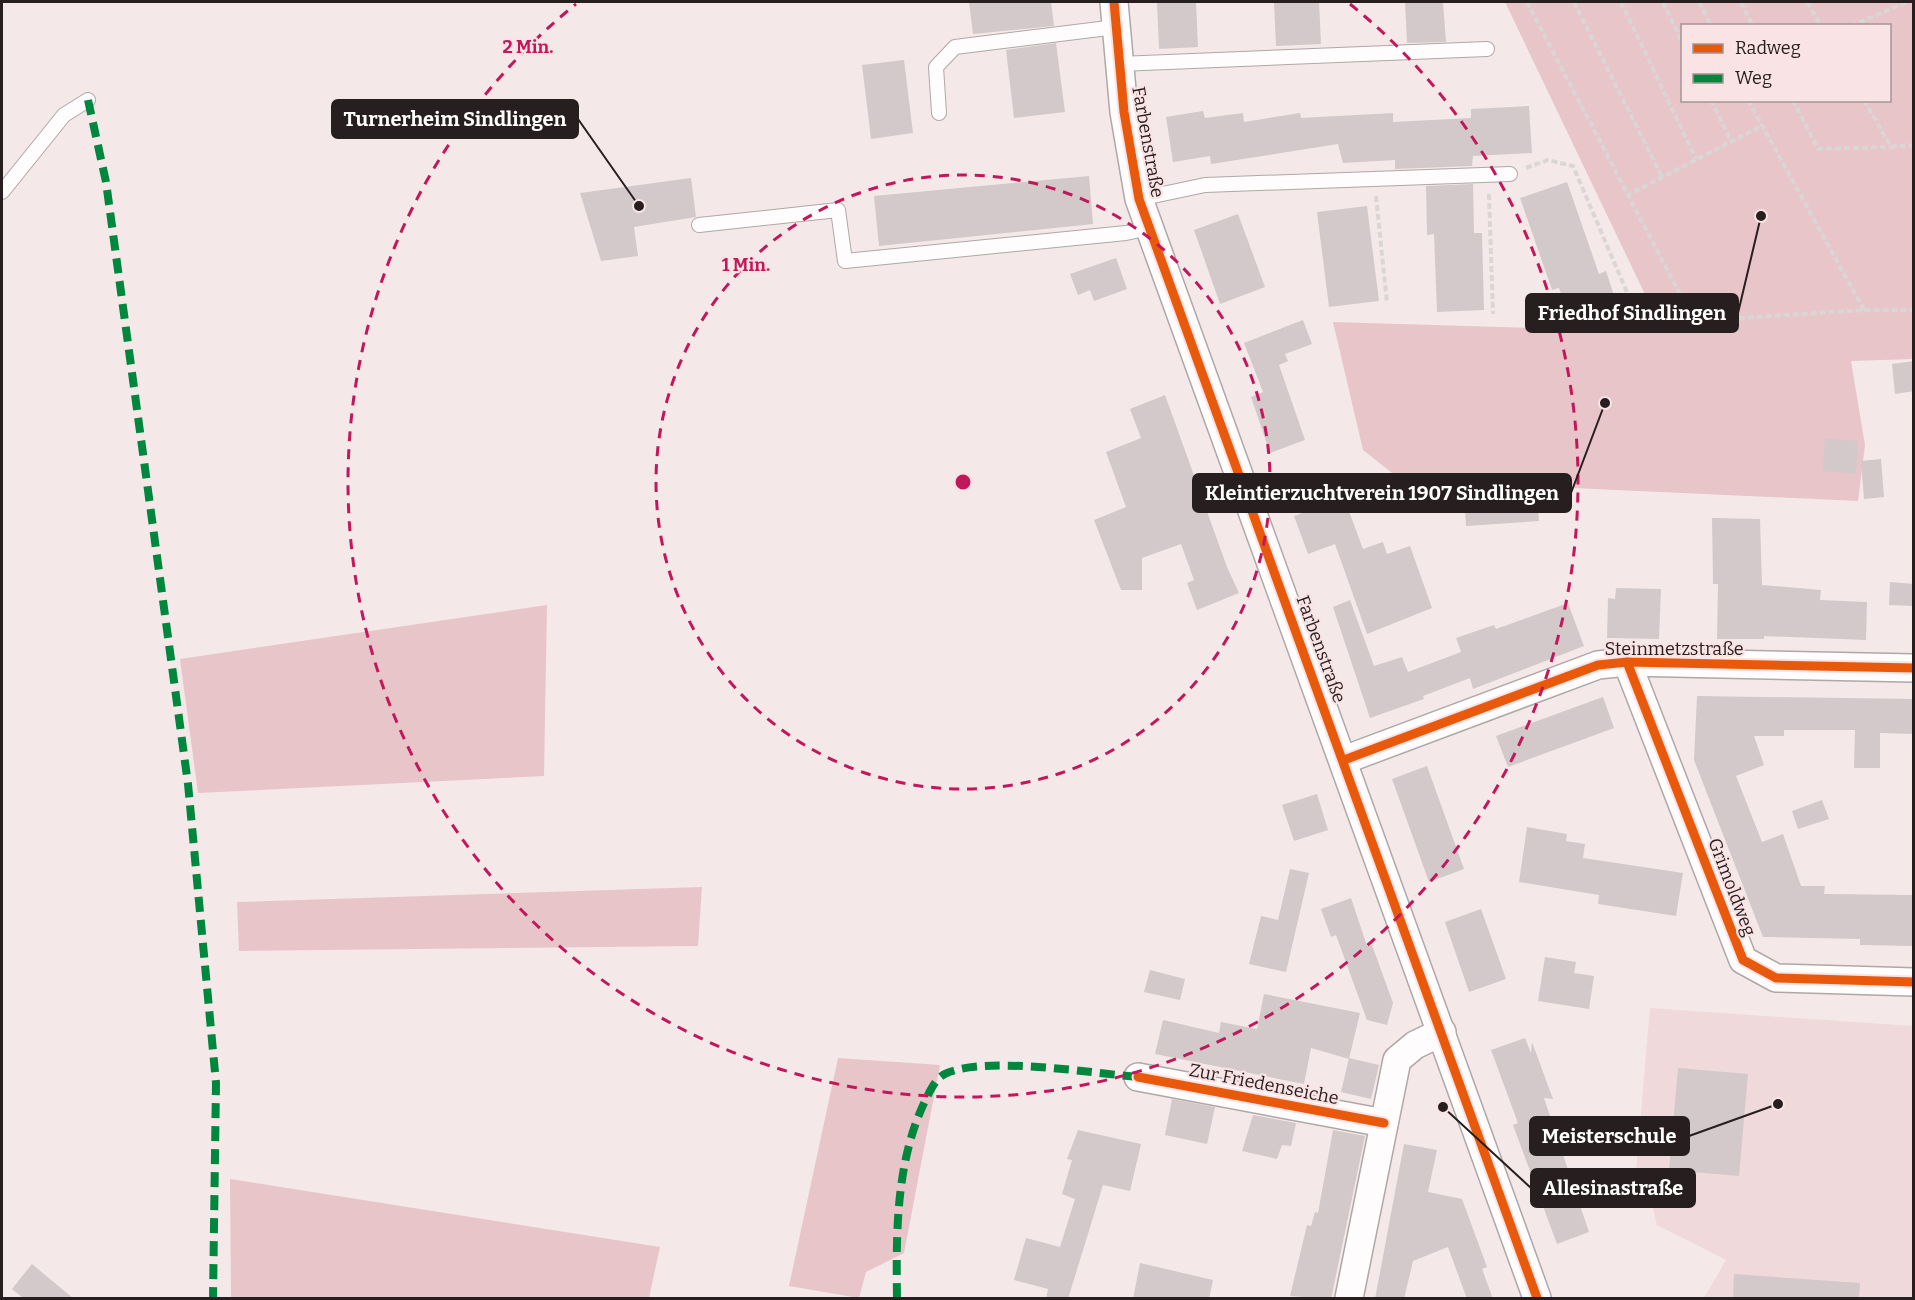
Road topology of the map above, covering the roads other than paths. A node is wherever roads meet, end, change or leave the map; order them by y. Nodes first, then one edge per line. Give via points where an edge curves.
1 (1115, 14) edge
2 (1487, 49) dead end
3 (1119, 64) junction
4 (88, 100) dead end
5 (939, 113) dead end
6 (1510, 174) road end
7 (2, 192) edge
8 (1139, 199) junction
9 (699, 225) dead end
10 (1150, 228) junction
11 (1627, 662) junction
12 (1914, 668) edge
13 (1344, 760) junction
14 (1914, 982) edge
15 (1442, 1032) junction
16 (1138, 1077) dead end
17 (1384, 1123) junction
18 (1349, 1299) edge
19 (1537, 1299) edge

1 - 3 street, Farbenstraße
1 - 5 lane, Farbenstraße via 955,47 936,67
2 - 3 lane, Farbenstraße
3 - 8 street, Farbenstraße
4 - 7 lane via 64,115
6 - 8 lane, Farbenstraße via 1205,185
8 - 10 street, Farbenstraße
9 - 10 lane via 838,210 845,261
10 - 13 street, Farbenstraße
11 - 12 street, Steinmetzstraße
11 - 13 street, Steinmetzstraße via 1598,665
11 - 14 street, Grimoldweg via 1743,960 1776,978
13 - 15 street, Farbenstraße
15 - 17 street via 1396,1060
15 - 19 street, Farbenstraße
16 - 17 street, Zur Friedenseiche
17 - 18 street

